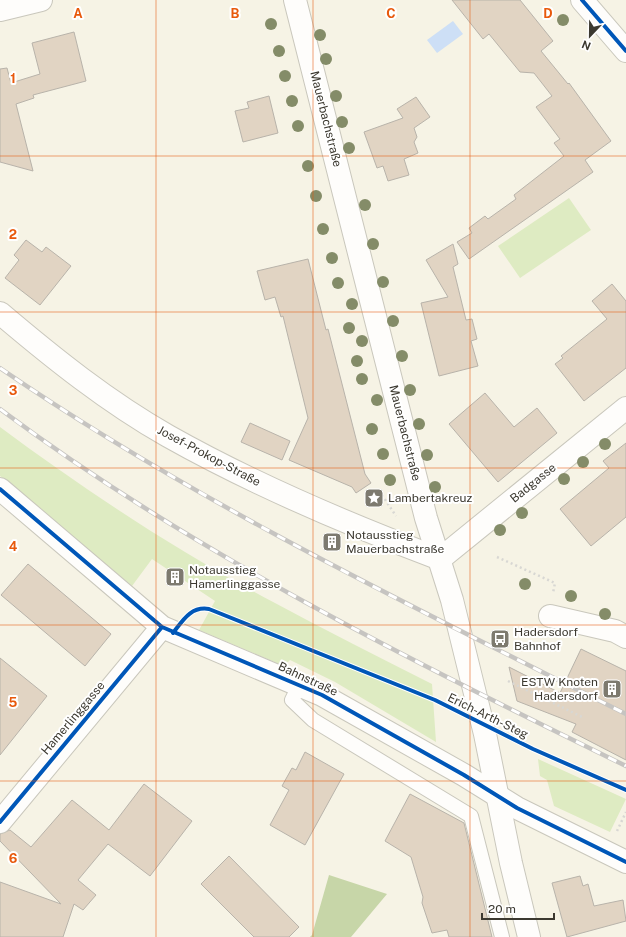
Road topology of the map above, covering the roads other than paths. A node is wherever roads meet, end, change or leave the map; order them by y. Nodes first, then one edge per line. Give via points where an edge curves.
1 (41, 0) edge
2 (295, 0) edge
3 (582, 0) edge
4 (0, 10) edge
5 (626, 51) edge
6 (0, 313) edge
7 (626, 408) edge
8 (0, 489) edge
9 (440, 559) junction
10 (550, 616) road end
11 (162, 627) junction
12 (626, 637) edge
13 (300, 684) junction
14 (498, 796) junction
15 (0, 822) edge
16 (626, 862) edge
17 (502, 937) edge
18 (529, 937) edge

1 - 4 street
2 - 9 street, Mauerbachstraße via 426,518
3 - 5 street
6 - 9 street, Josef-Prokop-Straße via 104,395 167,435 252,481 377,536
7 - 9 street, Badgasse
8 - 11 street, Bahnstraße
9 - 14 street, Mauerbachstraße
10 - 12 street
11 - 13 street, Bahnstraße
11 - 15 street, Hamerlinggasse
13 - 14 street, Bahnstraße
13 - 17 lane via 292,700 313,720 471,816
14 - 16 street, Bahnstraße
14 - 18 street, Mauerbachstraße

